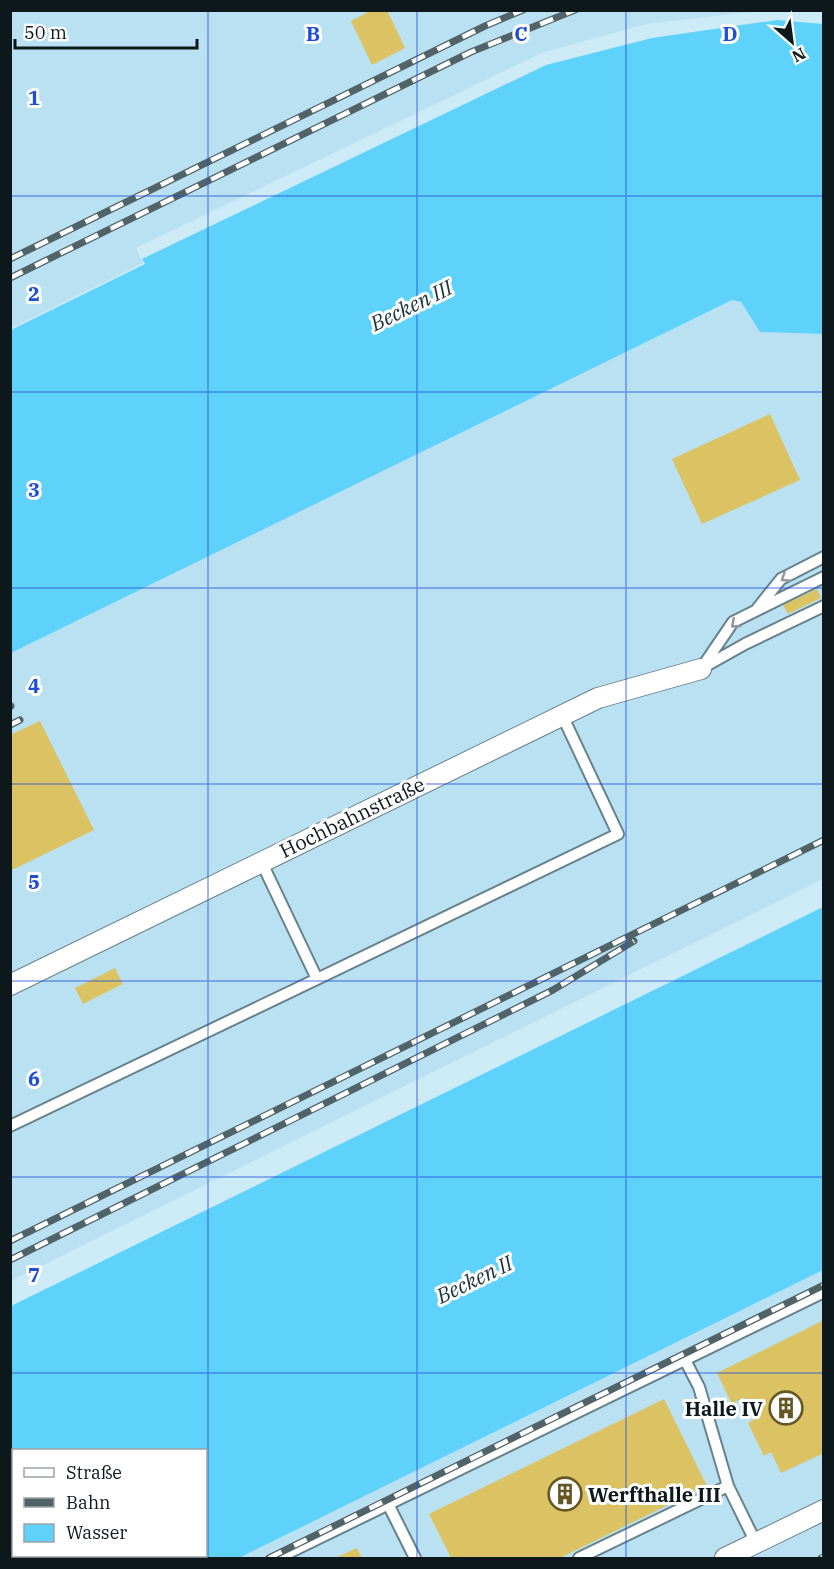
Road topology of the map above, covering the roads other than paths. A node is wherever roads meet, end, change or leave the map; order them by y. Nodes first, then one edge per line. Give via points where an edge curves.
1 (824, 557) edge
2 (824, 577) edge
3 (824, 606) edge
4 (757, 610) junction
5 (701, 669) junction
6 (562, 715) junction
7 (261, 861) junction
8 (317, 979) junction
9 (10, 985) edge
10 (10, 1126) edge
11 (824, 1292) edge
12 (685, 1360) junction
13 (728, 1486) junction
14 (387, 1504) junction
15 (824, 1510) edge
16 (756, 1543) junction
17 (278, 1558) edge
18 (415, 1558) edge
19 (579, 1558) edge
20 (725, 1558) edge

1 -> 4 lane via 781,579
2 - 4 lane
3 - 5 lane
4 -> 5 lane via 733,622
5 - 6 street, Hochbahnstraße via 598,698
6 - 7 street, Hochbahnstraße
6 - 8 lane via 618,834
7 - 8 lane
7 - 9 street, Hochbahnstraße
8 - 10 lane
11 - 12 lane
12 - 13 lane via 699,1387
12 - 14 lane
13 - 16 lane
13 - 19 lane
14 - 17 lane
14 - 18 lane
15 - 16 street
16 - 20 street

